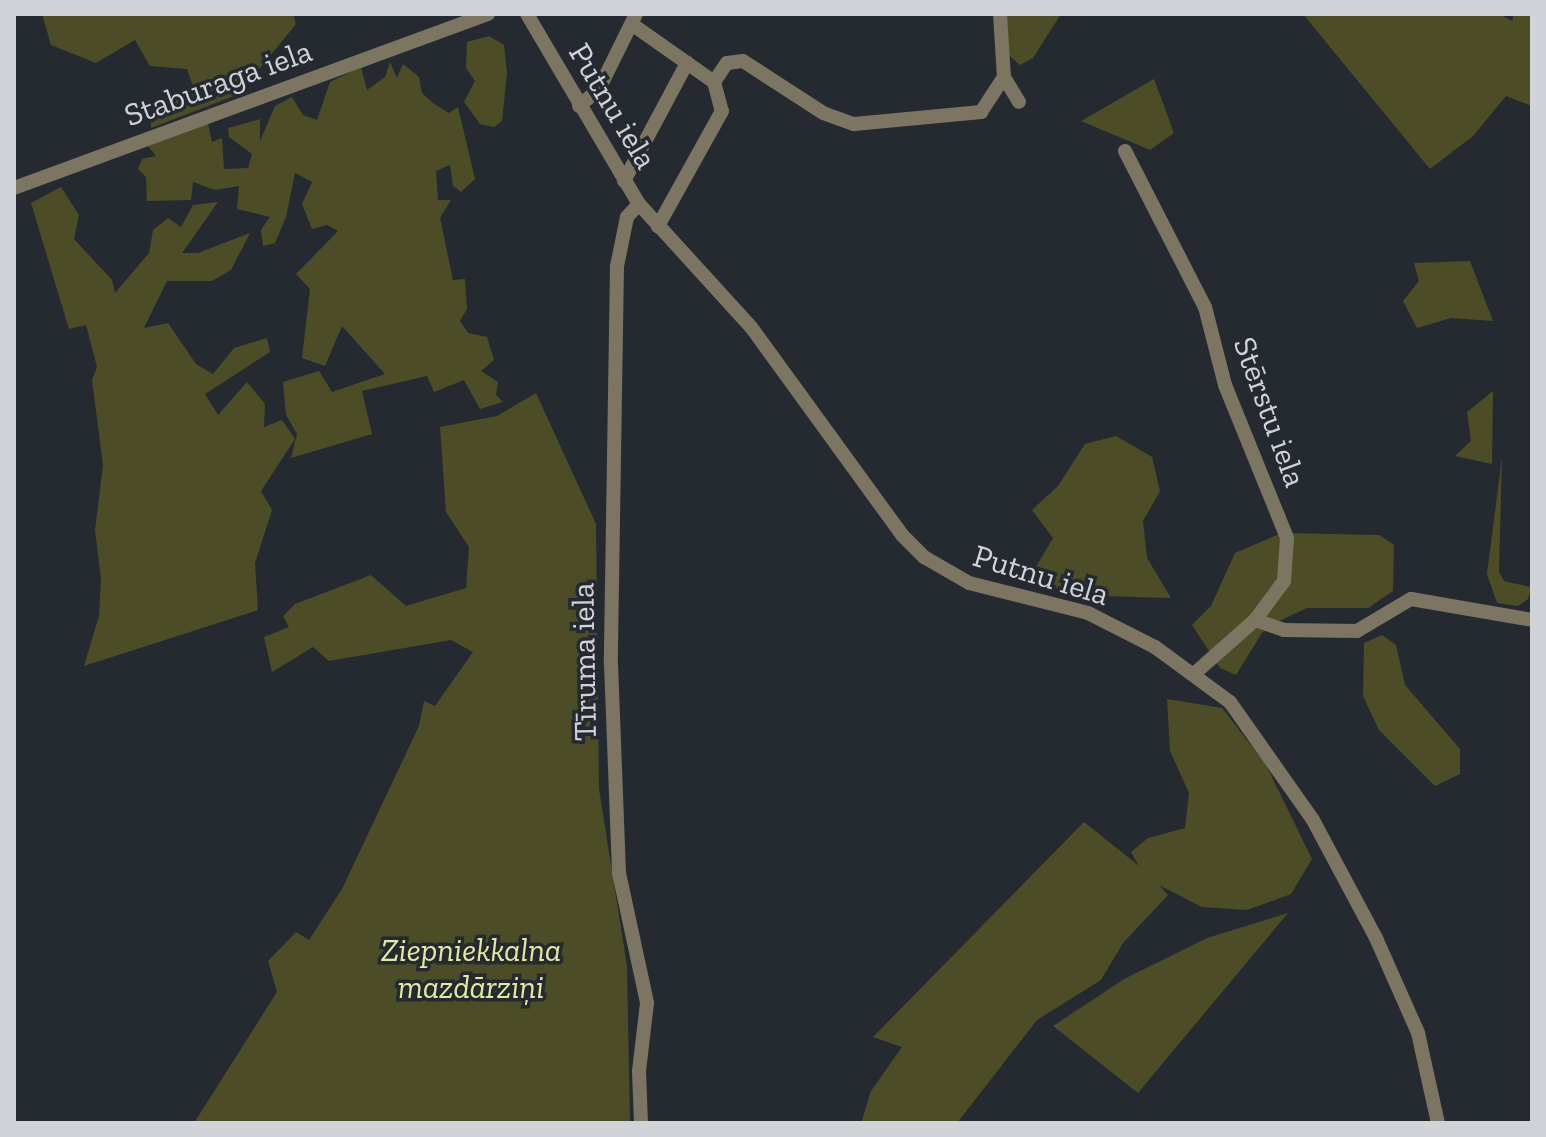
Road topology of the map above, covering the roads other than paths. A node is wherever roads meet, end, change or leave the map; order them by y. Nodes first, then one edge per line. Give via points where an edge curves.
1 (488, 14) edge
2 (527, 14) edge
3 (1000, 14) edge
4 (635, 20) edge
5 (687, 63) junction
6 (1004, 77) junction
7 (714, 82) junction
8 (1019, 102) dead end
9 (579, 106) junction
10 (1125, 151) dead end
11 (624, 181) junction
12 (14, 188) edge
13 (639, 204) junction
14 (658, 226) junction
15 (1255, 620) junction
16 (1532, 620) edge
17 (1195, 673) junction
18 (641, 1123) edge
19 (1438, 1123) edge

1 - 12 street, Staburaga iela
2 - 9 street, Putnu iela
3 - 6 street
4 - 5 street
4 - 9 street via 599,89
5 - 7 street
5 - 11 street
6 - 7 street via 981,112 854,124 823,113 743,61 727,63
6 - 8 street
7 - 14 street via 722,111
9 - 11 street, Putnu iela
10 - 15 street, Stērstu iela via 1201,297 1225,385 1287,538 1284,581
11 - 13 street, Putnu iela
13 - 14 street, Putnu iela
13 - 18 street, Tīruma iela via 627,217 617,266 611,664 619,873 647,1003 639,1071
14 - 17 street, Putnu iela via 751,327 903,536 924,557 969,583 1088,613
15 - 16 street via 1284,630 1357,631 1411,599
15 - 17 street, Stērstu iela
17 - 19 street, Putnu iela via 1230,702 1336,860 1418,1033

